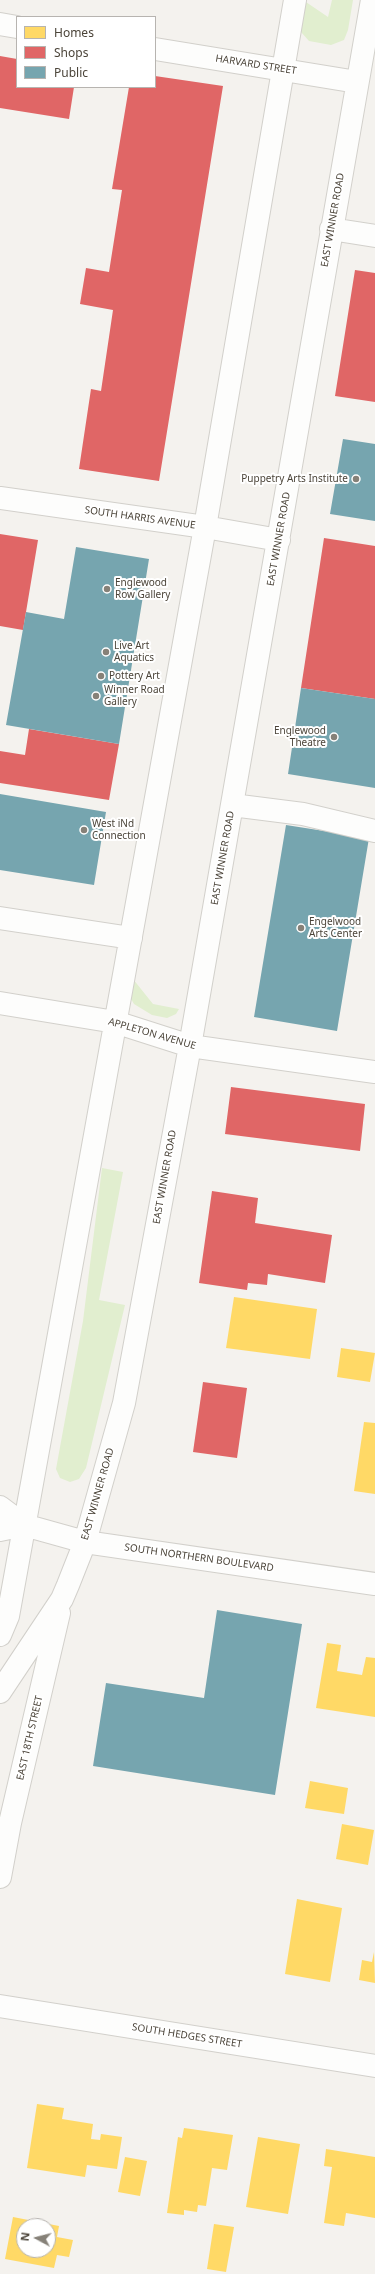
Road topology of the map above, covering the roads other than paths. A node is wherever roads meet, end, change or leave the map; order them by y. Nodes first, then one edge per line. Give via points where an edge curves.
1 (295, 0) edge
2 (372, 0) edge
3 (0, 24) edge
4 (16, 27) edge
5 (156, 49) edge
6 (284, 70) junction
7 (357, 82) junction
8 (331, 229) junction
9 (375, 236) edge
10 (0, 498) edge
11 (205, 527) junction
12 (279, 540) junction
13 (232, 805) junction
14 (375, 831) edge
15 (0, 918) edge
16 (131, 938) junction
17 (0, 1003) edge
18 (115, 1022) junction
19 (190, 1046) junction
20 (374, 1068) edge
21 (0, 1507) edge
22 (24, 1525) junction
23 (0, 1530) edge
24 (85, 1542) junction
25 (375, 1584) edge
26 (62, 1599) junction
27 (0, 1635) edge
28 (0, 1692) edge
29 (0, 1877) edge
30 (0, 2006) edge
31 (375, 2066) edge

1 - 6 street
2 - 7 street, EAST WINNER ROAD
3 - 4 street
5 - 6 street, HARVARD STREET
6 - 7 street, HARVARD STREET
6 - 11 street
7 - 8 street, EAST WINNER ROAD
8 - 9 street
8 - 12 street, EAST WINNER ROAD
10 - 11 street, SOUTH HARRIS AVENUE
11 - 12 street, SOUTH HARRIS AVENUE
11 - 16 street
12 - 13 street, EAST WINNER ROAD
13 - 14 street via 296,813
13 - 19 street, EAST WINNER ROAD
15 - 16 street
16 - 18 street
17 - 18 street, APPLETON AVENUE
18 - 19 street, APPLETON AVENUE
18 - 22 street
19 - 20 street, APPLETON AVENUE
19 - 24 street, EAST WINNER ROAD via 124,1403
21 - 22 street, SOUTH NORTHERN BOULEVARD
22 - 23 street, SOUTH NORTHERN BOULEVARD
22 - 24 street, SOUTH NORTHERN BOULEVARD
22 - 27 street via 8,1616
24 - 25 street, SOUTH NORTHERN BOULEVARD
24 - 26 street, EAST WINNER ROAD
26 - 28 street, EAST WINNER ROAD
26 - 29 street, EAST 18TH STREET
30 - 31 street, SOUTH HEDGES STREET

